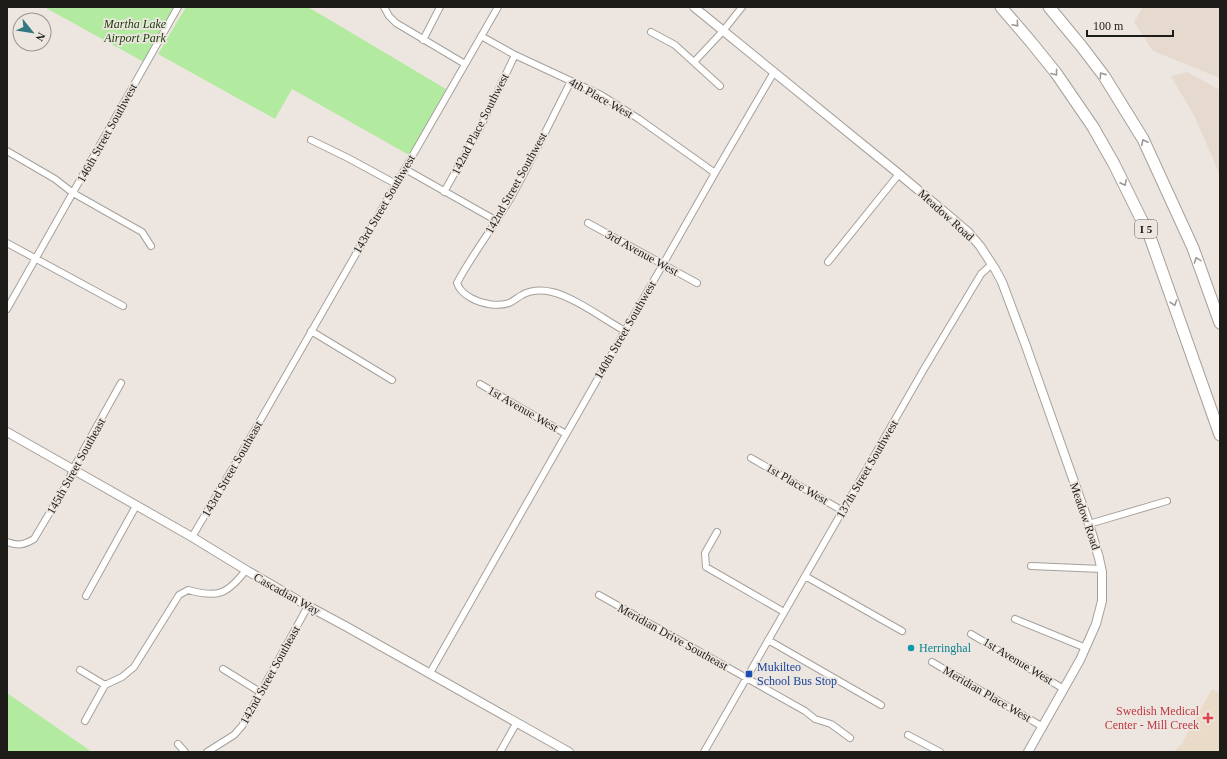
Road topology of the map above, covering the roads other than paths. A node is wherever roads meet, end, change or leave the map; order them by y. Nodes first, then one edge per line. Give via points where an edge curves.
1 (178, 7) edge
2 (384, 7) edge
3 (440, 7) edge
4 (498, 7) edge
5 (694, 7) edge
6 (742, 7) edge
7 (1001, 7) edge
8 (1048, 7) edge
9 (723, 31) junction
10 (651, 32) dead end
11 (481, 36) junction
12 (423, 40) junction
13 (515, 55) junction
14 (694, 62) junction
15 (465, 64) junction
16 (774, 72) junction
17 (571, 81) junction
18 (720, 86) dead end
19 (311, 140) dead end
20 (7, 151) edge
21 (404, 169) junction
22 (715, 173) junction
23 (899, 174) junction
24 (396, 184) junction
25 (444, 192) junction
26 (73, 193) junction
27 (497, 221) junction
28 (588, 223) dead end
29 (7, 244) edge
30 (151, 246) dead end
31 (37, 259) junction
32 (828, 262) dead end
33 (992, 264) junction
34 (662, 265) junction
35 (697, 283) dead end
36 (123, 306) dead end
37 (7, 309) edge
38 (1220, 323) edge
39 (625, 331) junction
40 (311, 332) junction
41 (392, 380) dead end
42 (122, 383) dead end
43 (480, 384) dead end
44 (272, 401) joint
45 (7, 432) edge
46 (566, 434) junction
47 (1220, 435) edge
48 (751, 458) dead end
49 (73, 469) junction
50 (1167, 501) dead end
51 (136, 506) junction
52 (843, 510) junction
53 (1089, 524) junction
54 (717, 532) dead end
55 (192, 537) junction
56 (7, 542) edge
57 (1031, 566) dead end
58 (1102, 569) junction
59 (246, 570) junction
60 (805, 576) junction
61 (599, 595) dead end
62 (86, 596) dead end
63 (308, 606) junction
64 (784, 612) junction
65 (1015, 619) dead end
66 (902, 631) dead end
67 (971, 634) dead end
68 (768, 640) junction
69 (1086, 648) junction
70 (932, 662) dead end
71 (223, 669) dead end
72 (80, 670) dead end
73 (430, 673) junction
74 (746, 678) junction
75 (105, 685) junction
76 (1064, 689) junction
77 (260, 692) junction
78 (881, 705) dead end
79 (85, 721) dead end
80 (517, 722) junction
81 (1043, 727) junction
82 (908, 735) dead end
83 (850, 738) dead end
84 (178, 744) dead end
85 (218, 749) edge
86 (185, 752) edge
87 (207, 752) edge
88 (500, 752) edge
89 (569, 752) edge
90 (704, 752) edge
91 (940, 752) edge
92 (1028, 752) edge

1 - 26 street, 146th Street Southwest
2 - 12 street via 396,23
3 - 12 street
4 - 11 street, 143rd Street Southwest
5 - 9 street, Meadow Road
6 - 9 street
7 -> 47 highway, I 5 via 1056,73 1114,164 1150,237
38 -> 8 highway via 1193,248 1143,139 1104,76
9 - 14 street
9 - 16 street, Meadow Road
10 - 14 street via 675,45
11 - 13 street, 4th Place West
11 - 15 street, 143rd Street Southwest
12 - 15 street
13 - 17 street, 4th Place West
13 - 25 street, 142nd Place Southwest via 480,128
14 - 18 street
15 - 21 street, 143rd Street Southwest
16 - 22 street, 140th Street Southwest
16 - 23 street, Meadow Road
17 - 22 street, 4th Place West via 601,95 639,119
17 - 27 street, 142nd Street Southwest
19 - 24 street
20 - 26 street via 55,179
21 - 24 street, 143rd Street Southwest
21 - 25 street
22 - 34 street, 140th Street Southwest
23 - 32 street
23 - 33 street, Meadow Road via 968,232
24 - 40 street, 143rd Street Southwest
25 - 27 street
26 - 30 street via 142,232
26 - 31 street, 146th Street Southwest
27 - 39 street, 142nd Street Southwest via 457,282 464,294 478,302 491,305 508,303 524,294 542,290 566,296
28 - 34 street, 3rd Avenue West
29 - 31 street
31 - 36 street
31 - 37 street, 146th Street Southwest
33 - 52 street, 137th Street Southwest via 981,274
33 - 53 street, Meadow Road via 1006,292
34 - 35 street, 3rd Avenue West
34 - 39 street, 140th Street Southwest
39 - 46 street, 140th Street Southwest
40 - 41 street
40 - 44 street, 143rd Street Southwest
42 - 49 street, 145th Street Southeast
43 - 46 street, 1st Avenue West
44 - 55 street, 143rd Street Southeast
45 - 49 street, Cascadian Way
46 - 73 street, 140th Street Southwest
48 - 52 street, 1st Place West
49 - 51 street, Cascadian Way
49 - 56 street, 145th Street Southeast via 34,539 16,546
50 - 53 street
51 - 55 street, Cascadian Way
51 - 62 street
52 - 60 street, 137th Street Southwest
53 - 58 street, Meadow Road
54 - 64 street via 705,553 706,567
55 - 59 street, Cascadian Way
57 - 58 street
58 - 69 street, Meadow Road via 1102,601
59 - 63 street, Cascadian Way
59 - 75 street via 235,585 222,592 205,595 188,590 179,595 134,667 122,677
60 - 64 street, 137th Street Southwest
60 - 66 street
61 - 74 street, Meridian Drive Southeast
63 - 73 street, Cascadian Way
63 - 77 street, 142nd Street Southeast
64 - 68 street, 137th Street Southwest
65 - 69 street
67 - 76 street, 1st Avenue West
68 - 74 street, 137th Street Southwest
68 - 78 street
69 - 76 street, Meadow Road
70 - 81 street, Meridian Place West
71 - 77 street
72 - 75 street
73 - 80 street, Cascadian Way
74 - 83 street, Meridian Drive Southeast via 815,719 831,724
74 - 90 street, 137th Street Southwest
75 - 79 street
76 - 81 street, Meadow Road
77 - 85 street, 142nd Street Southeast via 242,726
80 - 88 street
80 - 89 street, Cascadian Way
81 - 92 street, Meadow Road
82 - 91 street
84 - 86 street
85 - 87 street, 142nd Street Southeast

